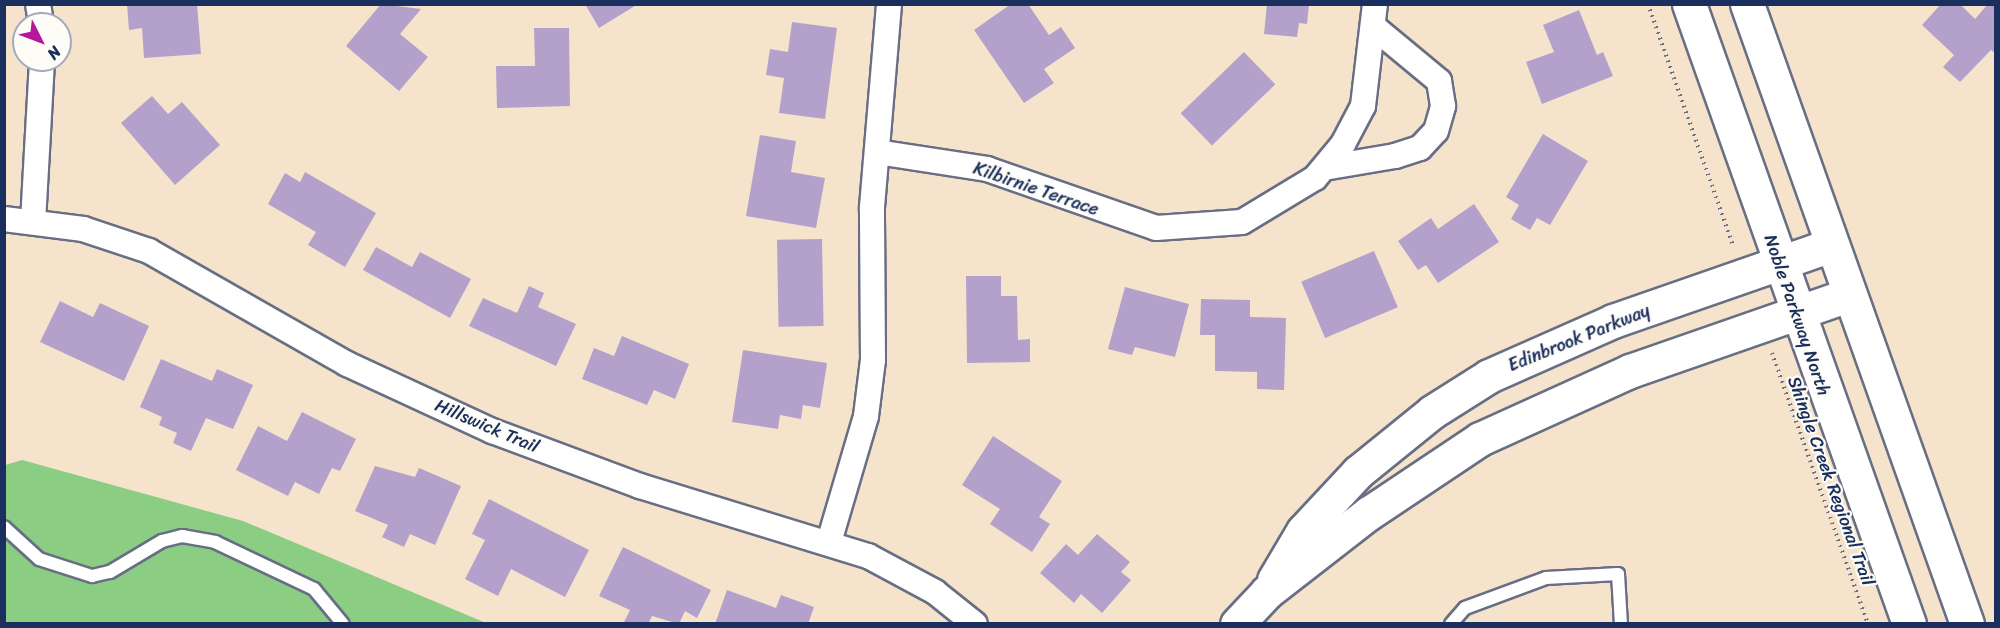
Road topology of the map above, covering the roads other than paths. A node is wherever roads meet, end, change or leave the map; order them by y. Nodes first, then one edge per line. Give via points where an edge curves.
1 (889, 4) edge
2 (1689, 4) edge
3 (1747, 4) edge
4 (1375, 16) edge
5 (41, 72) edge
6 (877, 152) junction
7 (1324, 168) junction
8 (4, 219) edge
9 (33, 222) junction
10 (1831, 245) junction
11 (1779, 262) junction
12 (1848, 295) junction
13 (1796, 314) junction
14 (4, 527) edge
15 (829, 542) junction
16 (1267, 592) junction
17 (343, 624) edge
18 (975, 624) edge
19 (1237, 624) edge
20 (1450, 624) edge
21 (1621, 624) edge
22 (1909, 624) edge
23 (1967, 624) edge

1 - 6 street
2 - 11 street, Noble Parkway North
3 - 10 street
4 - 7 street, Kilbirnie Terrace via 1363,106
4 - 7 street via 1439,81 1443,106 1436,131 1420,148
5 - 9 street
6 - 7 street, Kilbirnie Terrace via 987,169 1156,228 1242,222 1281,202
6 - 15 street via 873,360 866,416
8 - 9 street, Hillswick Trail
9 - 15 street, Hillswick Trail via 83,229 149,251 347,364 492,431 640,486
10 - 11 street, Edinbrook Parkway
10 - 12 street
11 - 13 street, Noble Parkway North
11 - 16 street, Edinbrook Parkway via 1546,348 1432,412 1358,472 1303,531
12 - 13 street, Edinbrook Parkway
12 - 23 street
13 - 16 street, Edinbrook Parkway via 1630,371 1480,439 1419,477
13 - 22 street, Noble Parkway North
14 - 17 lane via 39,560 92,576 110,572 162,541 182,536 215,542 314,590
15 - 18 street, Hillswick Trail via 935,592
16 - 19 street, Edinbrook Parkway
20 - 21 lane via 1465,608 1546,578 1618,574

